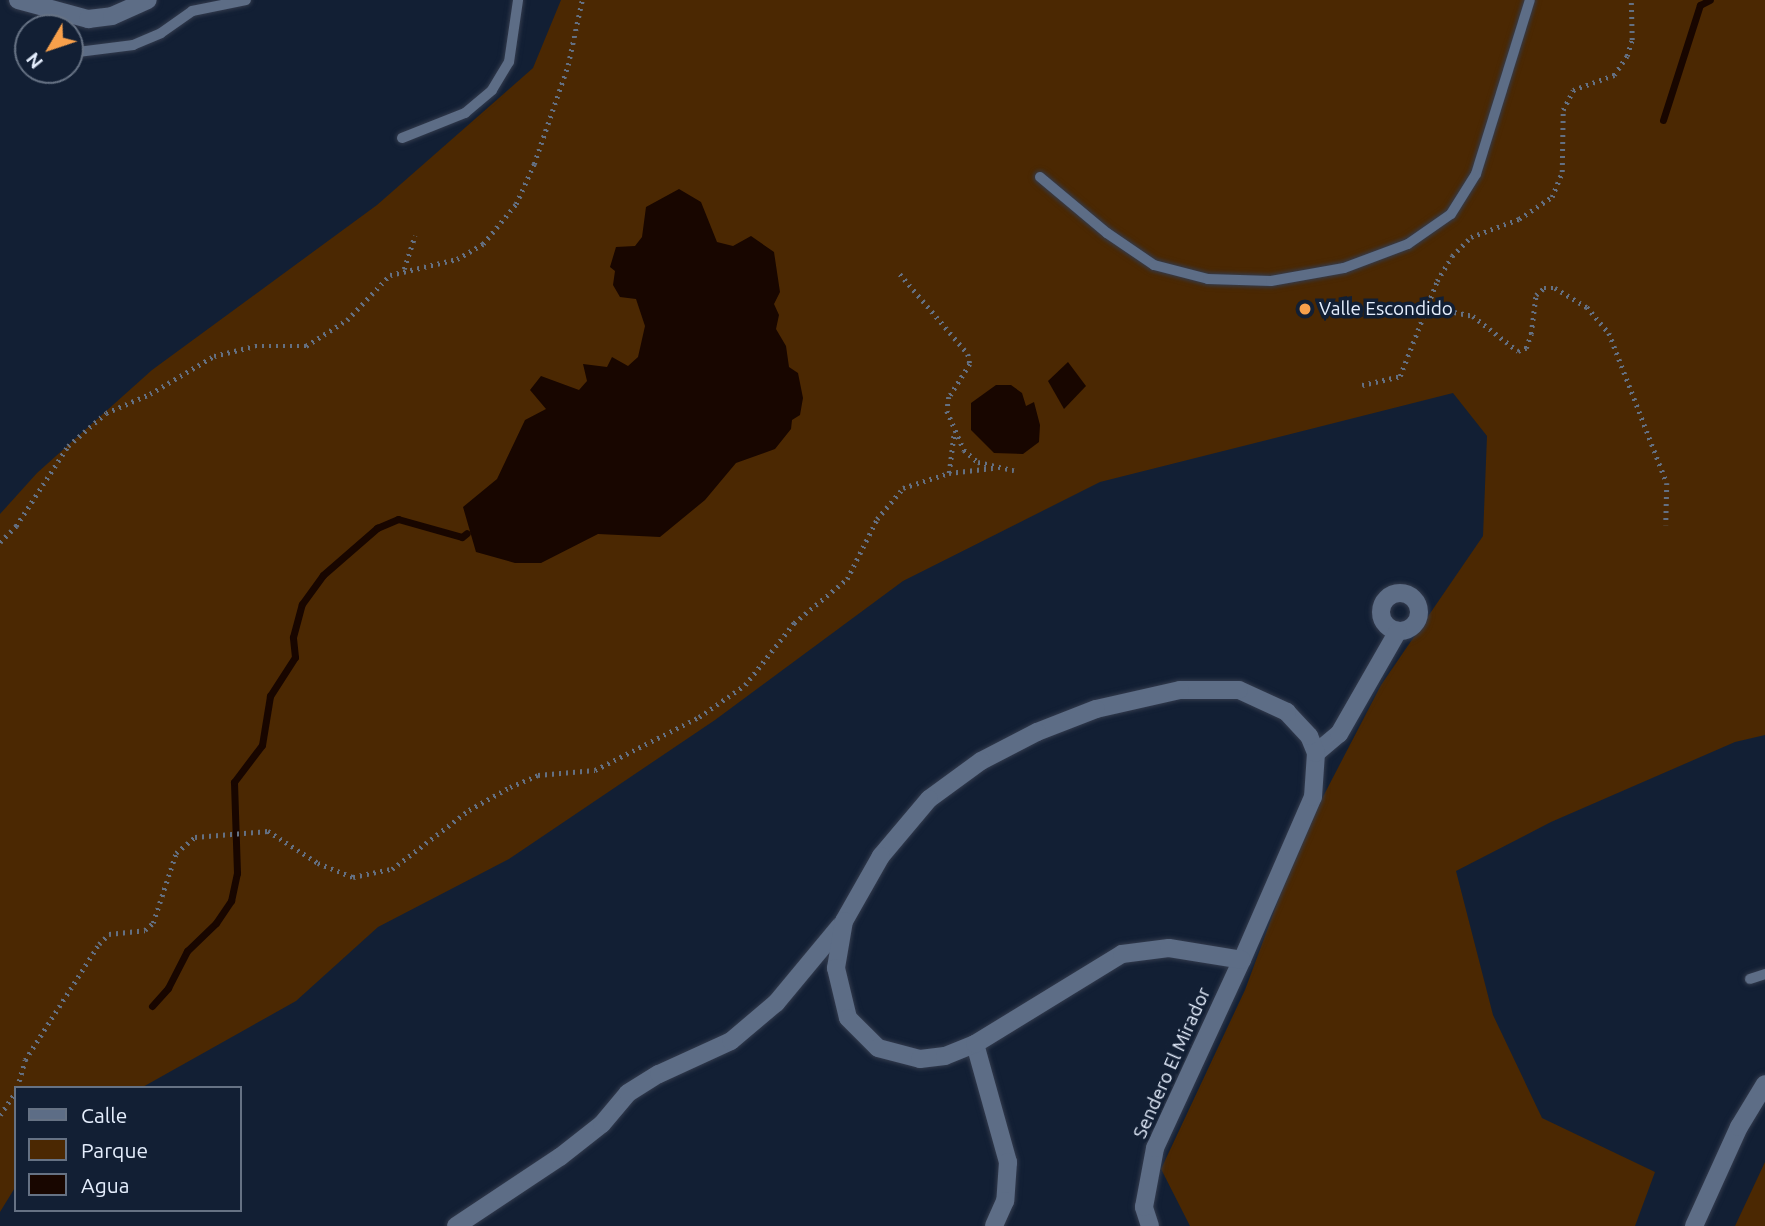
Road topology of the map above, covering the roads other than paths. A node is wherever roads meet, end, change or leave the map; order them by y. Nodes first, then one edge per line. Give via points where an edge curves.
1 (18, 0) edge
2 (148, 0) edge
3 (246, 0) edge
4 (518, 0) edge
5 (1530, 0) edge
6 (84, 51) edge
7 (402, 138) dead end
8 (1040, 177) dead end
9 (1398, 631) dead end
10 (1316, 753) junction
11 (844, 920) junction
12 (1242, 960) junction
13 (807, 967) junction
14 (1765, 974) edge
15 (1750, 979) dead end
16 (836, 981) junction
17 (975, 1044) junction
18 (1765, 1084) edge
19 (456, 1226) edge
20 (993, 1226) edge
21 (1150, 1226) edge
22 (1694, 1226) edge

1 - 2 street via 88,19 112,16
3 - 6 lane via 191,11 162,33 133,46
4 - 7 lane via 509,62 492,90 465,113
5 - 8 lane via 1476,174 1451,214 1408,244 1343,268 1271,281 1208,279 1154,265
9 - 10 street via 1339,734
10 - 11 street via 1287,712 1239,690 1180,690 1096,709 1008,747 945,786 881,856
10 - 12 street, Sendero El Mirador via 1313,797
11 - 13 street
11 - 16 street
12 - 17 street via 1169,948 1122,954
12 - 21 street, Sendero El Mirador via 1155,1147 1144,1207
13 - 16 street via 821,969
13 - 19 street via 776,1003 731,1041 628,1093 602,1124 560,1157
14 - 15 lane
16 - 17 street via 848,1018 878,1048 904,1057 931,1059
17 - 20 street via 1008,1162 1005,1201
18 - 22 street via 1739,1127

